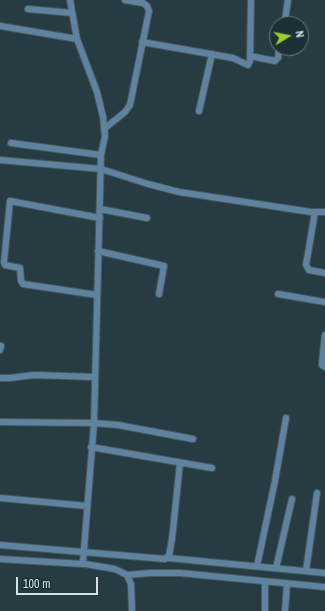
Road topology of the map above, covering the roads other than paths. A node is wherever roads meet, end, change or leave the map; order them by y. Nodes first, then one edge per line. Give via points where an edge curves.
1 (70, 0) edge
2 (125, 0) edge
3 (251, 0) edge
4 (288, 0) edge
5 (28, 9) dead end
6 (72, 13) junction
7 (286, 16) edge
8 (0, 26) edge
9 (78, 39) junction
10 (142, 42) junction
11 (212, 54) junction
12 (250, 56) junction
13 (278, 56) edge
14 (199, 112) dead end
15 (104, 129) junction
16 (11, 143) dead end
17 (101, 155) junction
18 (0, 160) edge
19 (101, 169) junction
20 (100, 209) junction
21 (316, 212) junction
22 (325, 212) edge
23 (100, 218) junction
24 (147, 218) dead end
25 (98, 251) junction
26 (325, 273) edge
27 (159, 294) dead end
28 (278, 294) dead end
29 (97, 295) junction
30 (325, 302) edge
31 (325, 338) edge
32 (325, 367) edge
33 (95, 377) junction
34 (0, 378) edge
35 (286, 418) dead end
36 (0, 422) edge
37 (94, 423) junction
38 (193, 439) dead end
39 (91, 446) junction
40 (180, 463) junction
41 (212, 468) dead end
42 (317, 493) dead end
43 (0, 498) edge
44 (292, 499) dead end
45 (88, 506) junction
46 (0, 545) edge
47 (168, 558) junction
48 (83, 559) junction
49 (0, 560) edge
50 (257, 566) junction
51 (276, 568) junction
52 (306, 571) junction
53 (325, 572) edge
54 (127, 575) junction
55 (265, 582) junction
56 (287, 584) junction
57 (325, 587) edge
58 (132, 611) edge
59 (265, 611) edge
60 (285, 611) edge

1 - 6 street
2 - 10 street via 147,6 149,11
3 - 12 street
4 - 7 street
5 - 6 street
6 - 9 street
8 - 9 street
9 - 15 street via 97,92
10 - 11 street
10 - 15 street via 130,105
11 - 12 street via 237,59 248,65
11 - 14 street
12 - 13 street via 276,61
15 - 17 street
16 - 17 street
17 - 19 street
18 - 19 street
19 - 20 street
19 - 21 street via 179,192
20 - 23 street
20 - 24 street
21 - 22 street
21 - 26 street via 306,265 309,270
23 - 25 street
23 - 29 street via 12,201 4,262 6,265 20,268 23,284
25 - 27 street via 164,266
25 - 29 street
28 - 30 street
29 - 33 street
31 - 32 street via 322,362
33 - 34 street via 34,375
33 - 37 street
35 - 50 street
36 - 37 street
37 - 38 street via 128,426
37 - 39 street
39 - 40 street
39 - 45 street
40 - 41 street
40 - 47 street
42 - 52 street
43 - 45 street
44 - 51 street
45 - 48 street
46 - 48 street
47 - 48 street
47 - 50 street
48 - 49 street
48 - 54 street
50 - 51 street
51 - 52 street
52 - 53 street
54 - 55 street via 180,574
54 - 58 street via 131,584
55 - 56 street
55 - 59 street
56 - 57 street
56 - 60 street

